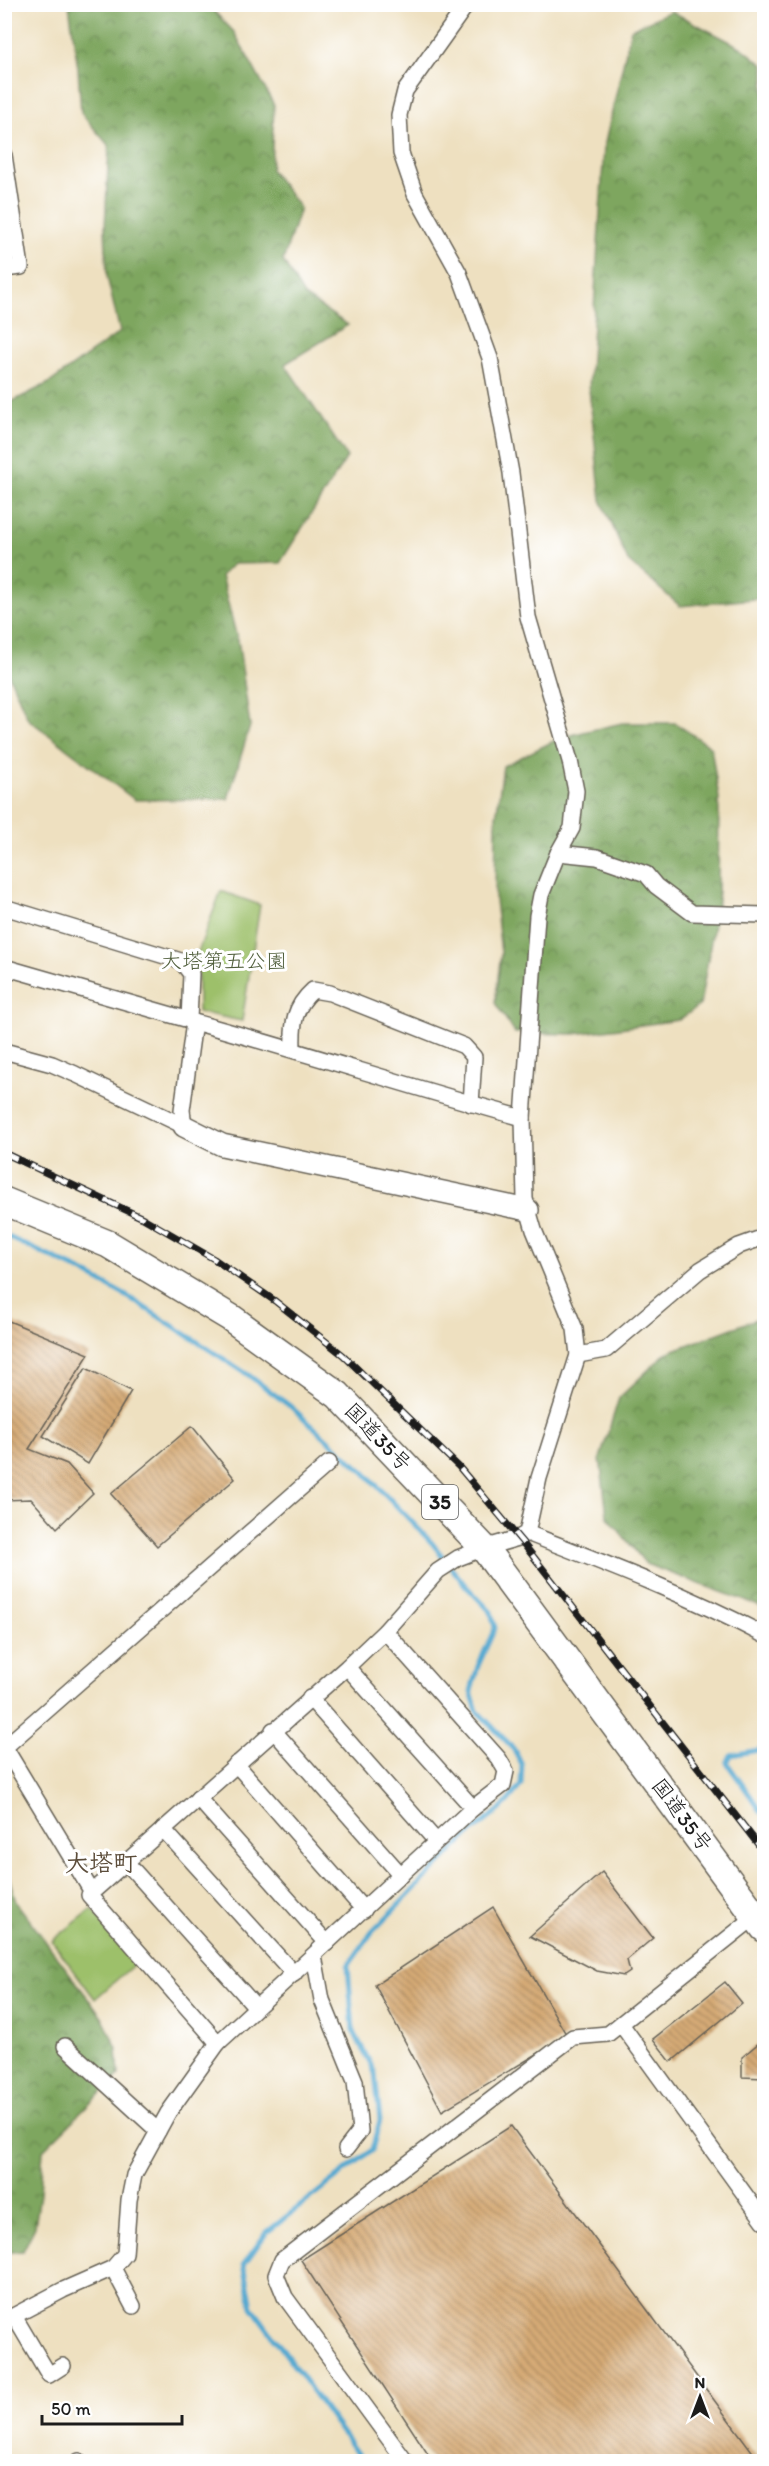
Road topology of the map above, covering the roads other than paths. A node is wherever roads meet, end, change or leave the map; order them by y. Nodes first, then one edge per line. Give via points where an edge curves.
1 (467, 4) edge
2 (4, 155) edge
3 (4, 269) edge
4 (558, 853) junction
5 (4, 907) edge
6 (765, 915) edge
7 (4, 967) edge
8 (191, 1021) junction
9 (293, 1049) junction
10 (4, 1051) edge
11 (471, 1104) junction
12 (523, 1118) junction
13 (184, 1126) junction
14 (4, 1201) edge
15 (528, 1210) junction
16 (765, 1237) edge
17 (578, 1355) junction
18 (329, 1463) dead end
19 (527, 1533) junction
20 (484, 1548) junction
21 (385, 1630) junction
22 (765, 1635) edge
23 (347, 1667) junction
24 (310, 1698) junction
25 (273, 1730) junction
26 (5, 1746) edge
27 (236, 1764) junction
28 (198, 1798) junction
29 (473, 1809) junction
30 (163, 1829) junction
31 (436, 1841) junction
32 (126, 1862) junction
33 (401, 1875) junction
34 (92, 1892) junction
35 (364, 1910) junction
36 (760, 1922) edge
37 (327, 1943) junction
38 (314, 1956) junction
39 (294, 1974) junction
40 (256, 2007) junction
41 (621, 2024) junction
42 (218, 2043) junction
43 (64, 2046) dead end
44 (158, 2131) junction
45 (346, 2149) dead end
46 (765, 2221) edge
47 (113, 2268) junction
48 (133, 2306) dead end
49 (9, 2318) edge
50 (63, 2366) dead end
51 (406, 2462) edge

1 - 4 street via 405,91 399,116 401,153 415,194 459,273 490,358 511,472 528,617 576,791 572,828
2 - 3 street via 21,267
4 - 6 street via 597,857 646,874 692,913
4 - 12 street via 537,916
5 - 8 street via 182,962 191,974
7 - 8 street
8 - 9 street
8 - 13 street via 182,1110
9 - 11 street
9 - 11 street via 292,1029 300,1002 313,990 330,993 464,1046 474,1057
10 - 13 street via 67,1071
11 - 12 street
12 - 15 street
13 - 15 street via 222,1145
14 - 20 highway, 国道35号 / 35 via 108,1244 231,1318 338,1395
15 - 17 street via 575,1329
16 - 17 street via 739,1246 700,1270 606,1350
17 - 19 street via 539,1478
18 - 26 street
19 - 20 street
19 - 22 street
20 - 21 street via 438,1570
20 - 36 highway, 国道35号 / 35
21 - 23 street
21 - 29 street via 499,1759 506,1772 503,1785
23 - 24 street
23 - 29 street
24 - 25 street
24 - 31 street
25 - 27 street
25 - 33 street
26 - 34 street
27 - 28 street
27 - 35 street
28 - 30 street
28 - 37 street
29 - 31 street
30 - 32 street
30 - 39 street
31 - 33 street
32 - 34 street
32 - 40 street
33 - 35 street
34 - 42 street via 89,1895
35 - 37 street
36 - 41 street
37 - 38 street
38 - 39 street
38 - 45 street via 322,2000 355,2081 360,2131
39 - 40 street
40 - 42 street
41 - 46 street
41 - 51 street via 608,2034 573,2037 282,2260 276,2275 285,2296
42 - 44 street
43 - 44 street
44 - 47 street via 134,2175 125,2254
47 - 48 street
47 - 49 street
49 - 50 street via 45,2378

